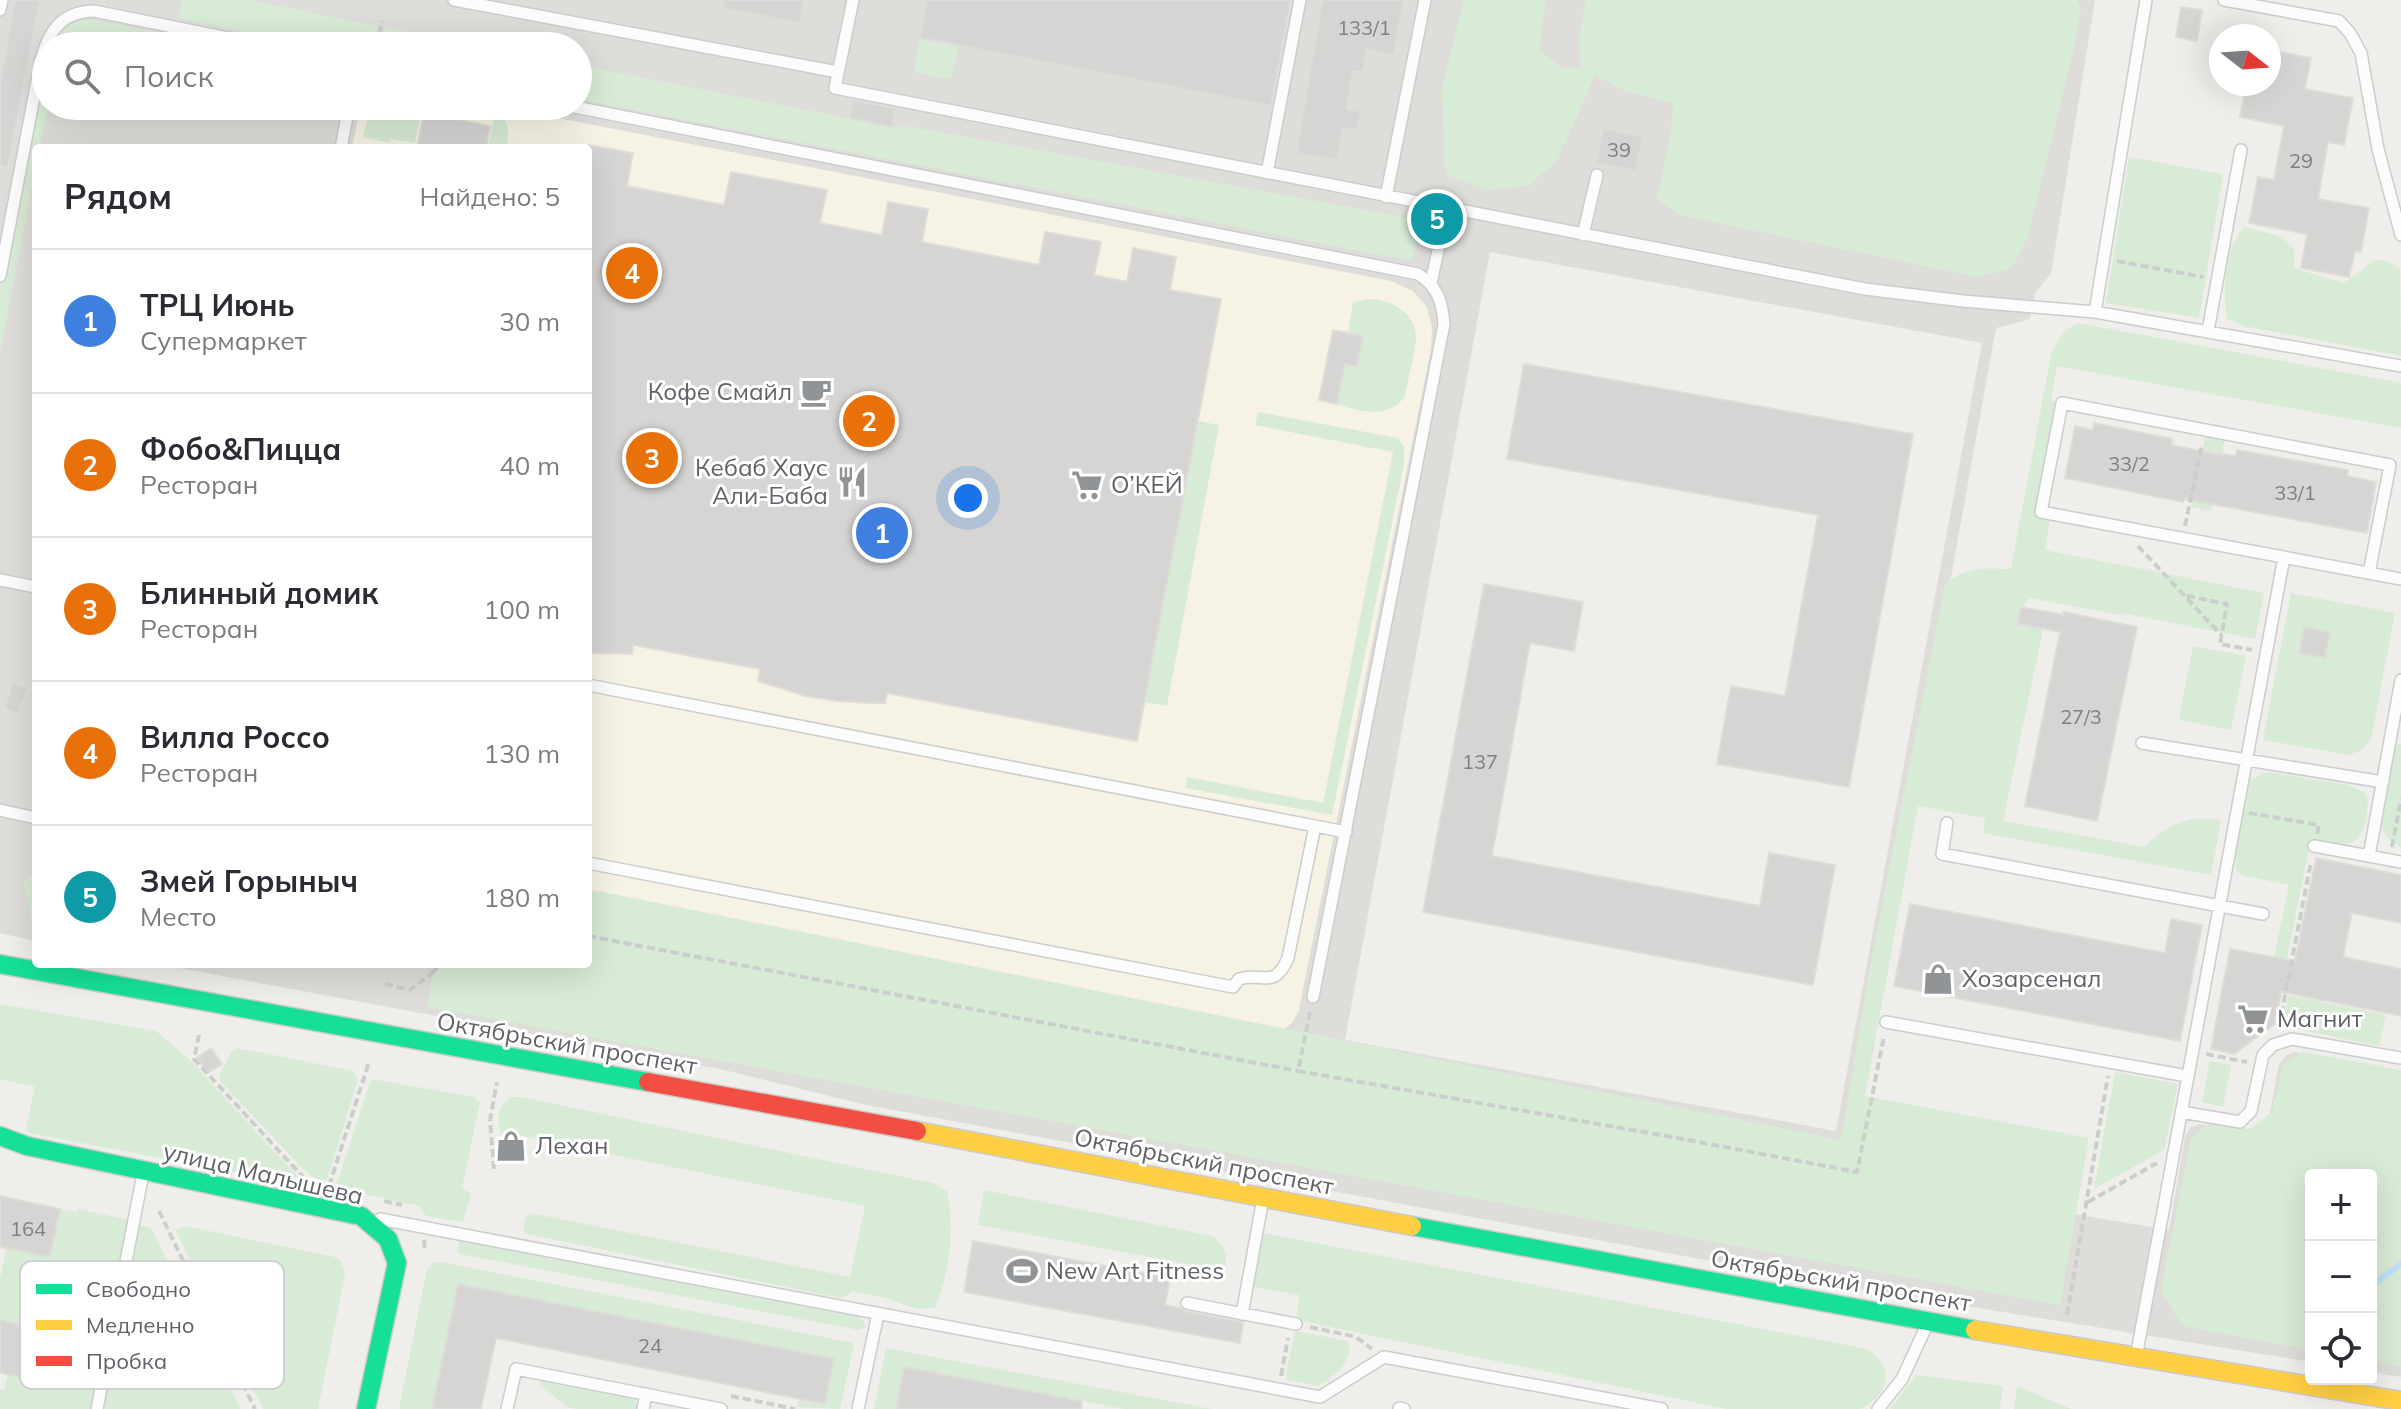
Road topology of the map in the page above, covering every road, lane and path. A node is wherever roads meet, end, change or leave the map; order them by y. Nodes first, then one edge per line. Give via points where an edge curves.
1 (2, 0) edge
2 (454, 0) edge
3 (853, 0) edge
4 (1300, 0) edge
5 (1425, 0) edge
6 (2146, 0) edge
7 (2224, 0) edge
8 (95, 6) edge
9 (0, 10) edge
10 (382, 21) dead end
11 (54, 32) edge
12 (207, 32) edge
13 (380, 32) edge
14 (838, 72) junction
15 (32, 107) edge
16 (592, 110) edge
17 (346, 120) edge
18 (342, 144) edge
19 (2241, 150) dead end
20 (1267, 173) junction
21 (1597, 175) dead end
22 (1386, 197) junction
23 (1447, 209) junction
24 (1583, 235) junction
25 (2401, 235) edge
26 (2104, 259) junction
27 (0, 276) edge
28 (2217, 279) junction
29 (1431, 283) junction
30 (2095, 312) junction
31 (2208, 331) junction
32 (2401, 366) edge
33 (2204, 430) junction
34 (2120, 526) junction
35 (2183, 538) junction
36 (2284, 557) junction
37 (2369, 573) junction
38 (2401, 579) edge
39 (0, 580) edge
40 (32, 586) edge
41 (2184, 596) junction
42 (2222, 636) junction
43 (2266, 653) junction
44 (2401, 680) edge
45 (592, 686) edge
46 (2142, 743) dead end
47 (2246, 761) junction
48 (2383, 782) junction
49 (2401, 799) edge
50 (0, 810) edge
51 (2236, 811) junction
52 (32, 817) edge
53 (1947, 823) dead end
54 (1315, 826) junction
55 (1346, 832) junction
56 (2314, 846) junction
57 (2369, 856) junction
58 (2395, 861) edge
59 (592, 864) edge
60 (2218, 907) junction
61 (2263, 914) dead end
62 (592, 937) edge
63 (0, 964) edge
64 (433, 968) edge
65 (437, 968) edge
66 (432, 973) junction
67 (385, 984) dead end
68 (1313, 997) joint
69 (1886, 1022) joint
70 (199, 1035) dead end
71 (2275, 1044) junction
72 (2206, 1054) dead end
73 (2401, 1058) edge
74 (369, 1062) dead end
75 (2111, 1062) junction
76 (2261, 1065) junction
77 (1298, 1071) junction
78 (2187, 1076) junction
79 (497, 1082) dead end
80 (2181, 1112) junction
81 (0, 1136) edge
82 (2173, 1154) junction
83 (494, 1169) dead end
84 (144, 1172) junction
85 (311, 1182) dead end
86 (318, 1185) dead end
87 (1263, 1198) junction
88 (374, 1199) dead end
89 (2087, 1203) junction
90 (404, 1205) dead end
91 (159, 1211) dead end
92 (361, 1216) junction
93 (422, 1227) junction
94 (425, 1250) dead end
95 (126, 1261) edge
96 (183, 1261) edge
97 (1187, 1303) dead end
98 (878, 1314) junction
99 (1242, 1314) junction
100 (2069, 1315) dead end
101 (1929, 1322) junction
102 (1294, 1324) junction
103 (1384, 1357) junction
104 (2136, 1357) junction
105 (101, 1389) edge
106 (245, 1389) edge
107 (1278, 1389) junction
108 (646, 1394) junction
109 (2401, 1401) edge
110 (1319, 1403) edge
111 (97, 1409) edge
112 (255, 1409) edge
113 (366, 1409) edge
114 (507, 1409) edge
115 (643, 1409) edge
116 (721, 1409) edge
117 (858, 1409) edge
118 (1662, 1409) edge
119 (1878, 1409) edge

1 - 9 lane
2 - 14 lane
3 - 14 lane
4 - 20 lane
5 - 22 lane
6 - 26 lane
7 - 25 lane via 2339,21 2350,33 2361,53 2378,149
8 - 11 lane via 67,17
8 - 12 lane
10 - 13 path
14 - 20 lane via 835,88
15 - 27 lane
16 - 29 lane via 1418,274
17 - 18 lane
19 - 28 lane
20 - 22 lane
21 - 24 lane
22 - 23 lane
23 - 24 lane
23 - 29 lane
24 - 30 lane via 1865,289
26 - 28 path
26 - 30 lane
28 - 31 lane
29 - 55 lane via 1442,301 1444,324
30 - 31 lane
31 - 32 lane
33 - 34 lane via 2062,403 2041,512
33 - 35 path
33 - 37 lane via 2390,465
34 - 35 lane
34 - 41 path
35 - 36 lane
36 - 37 lane
36 - 43 lane
37 - 38 lane
39 - 40 lane
41 - 42 path
41 - 42 path via 2227,604
42 - 43 path via 2220,644
43 - 47 lane
44 - 48 lane
45 - 54 lane
46 - 47 lane
47 - 48 lane
47 - 51 lane
48 - 57 lane
49 - 58 path
50 - 52 lane
51 - 56 path via 2319,825
51 - 60 lane
53 - 60 lane via 1942,854
54 - 55 lane
54 - 59 lane via 1282,971 1268,980 1239,979 1233,987
55 - 68 lane
56 - 57 lane
56 - 71 path
57 - 58 lane
60 - 61 lane
60 - 78 lane
62 - 77 path
63 - 87 main road, Октябрьский проспект
64 - 66 path
65 - 66 path
66 - 67 path via 410,990
68 - 77 path
69 - 75 lane
69 - 77 path via 1857,1172
70 - 85 path via 194,1059
71 - 73 lane via 2292,1039
71 - 76 lane
72 - 76 path
74 - 86 path via 329,1188
75 - 78 lane
75 - 89 path
76 - 80 lane via 2251,1111 2240,1122
78 - 80 lane
79 - 83 path via 490,1120
80 - 82 lane
81 - 84 main road, улица Малышева
82 - 89 path
82 - 104 lane
84 - 92 main road, улица Малышева
84 - 95 lane
87 - 99 lane
87 - 101 main road, Октябрьский проспект
88 - 90 path
89 - 100 path
91 - 96 path
92 - 93 lane
92 - 113 main road, улица Малышева via 388,1239 397,1263
93 - 94 path
93 - 98 lane
97 - 99 lane
98 - 107 lane
98 - 117 lane
99 - 102 lane
101 - 104 main road, Октябрьский проспект
101 - 119 lane via 1902,1379
102 - 103 path via 1356,1337
102 - 107 path
103 - 110 lane
103 - 118 lane
104 - 109 main road, Октябрьский проспект
105 - 111 lane
106 - 112 path
107 - 110 lane
108 - 114 lane via 516,1369
108 - 115 lane
108 - 116 lane

